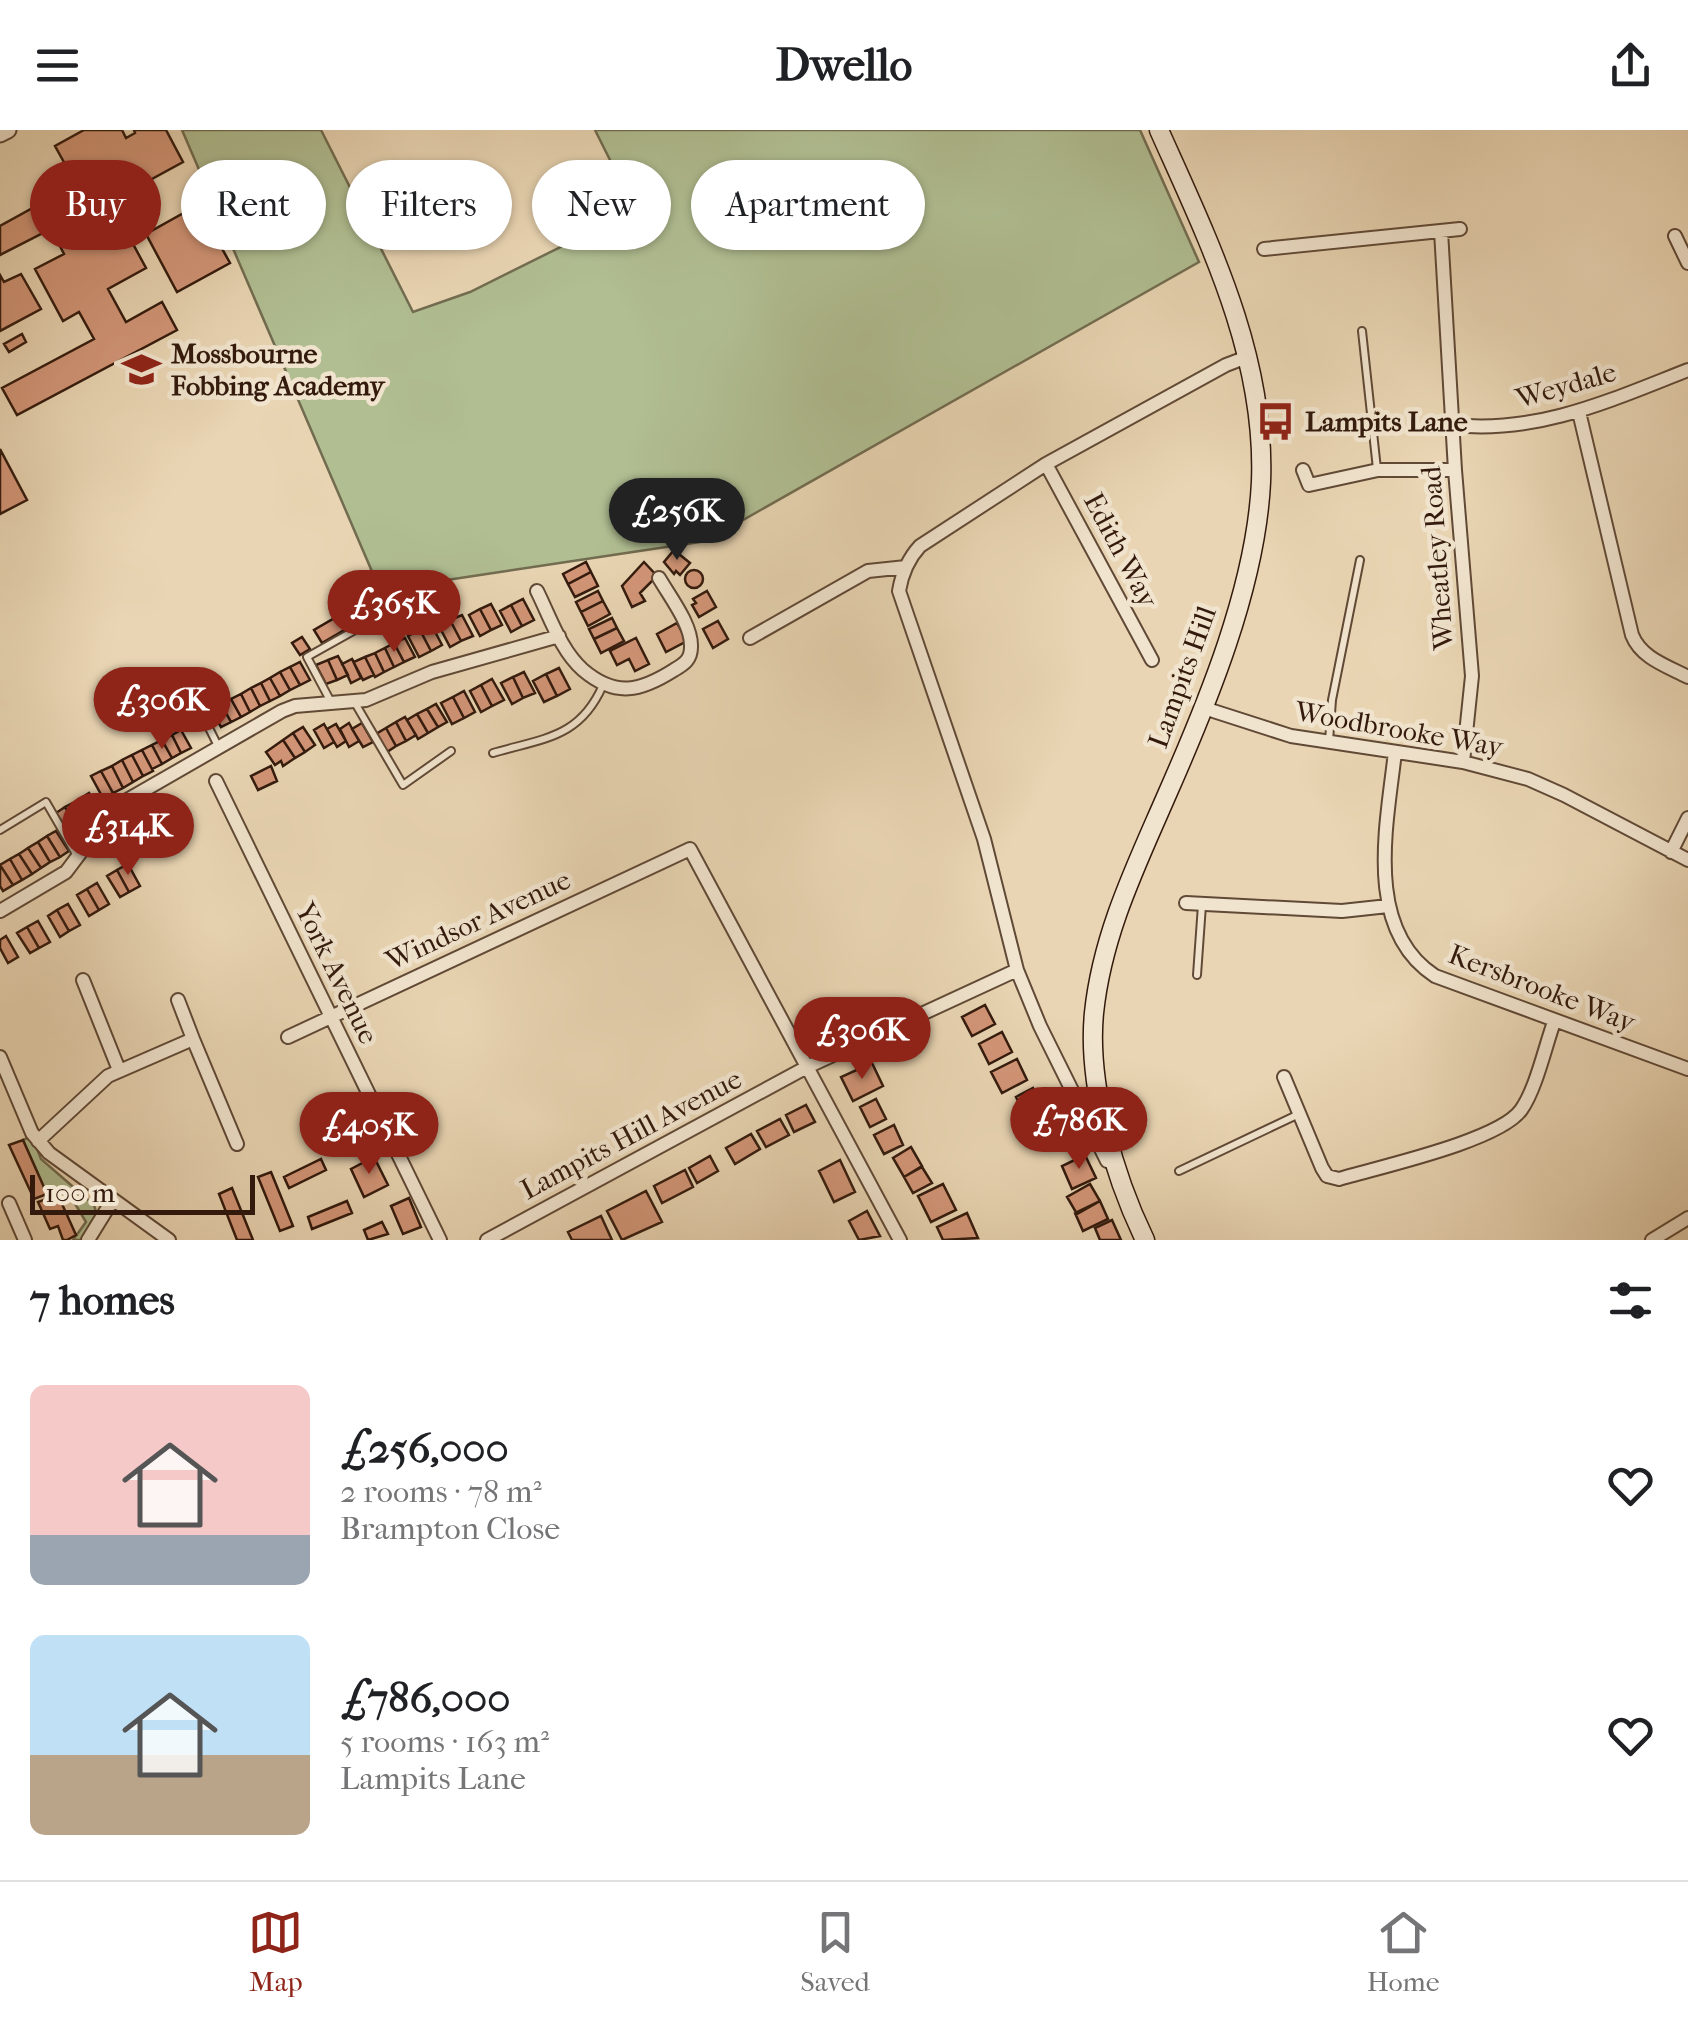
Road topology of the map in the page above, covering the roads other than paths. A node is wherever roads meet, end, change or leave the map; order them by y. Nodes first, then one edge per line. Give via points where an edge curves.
1 (8, 130) edge
2 (1159, 130) edge
3 (0, 134) edge
4 (1460, 229) dead end
5 (1441, 231) junction
6 (1675, 236) dead end
7 (1264, 249) dead end
8 (1688, 263) edge
9 (1362, 331) dead end
10 (1247, 357) junction
11 (1688, 370) edge
12 (1579, 412) junction
13 (1454, 426) junction
14 (1046, 464) junction
15 (1304, 470) dead end
16 (1378, 470) junction
17 (1455, 470) junction
18 (1360, 560) dead end
19 (906, 568) junction
20 (659, 578) dead end
21 (537, 591) dead end
22 (382, 615) dead end
23 (559, 636) junction
24 (750, 638) dead end
25 (1152, 660) dead end
26 (1688, 677) edge
27 (604, 684) junction
28 (331, 703) junction
29 (355, 703) junction
30 (1204, 708) junction
31 (188, 725) dead end
32 (1328, 744) junction
33 (219, 749) junction
34 (451, 751) dead end
35 (1395, 752) junction
36 (493, 753) dead end
37 (1463, 762) junction
38 (216, 781) dead end
39 (1688, 818) edge
40 (0, 830) edge
41 (1671, 852) junction
42 (78, 858) junction
43 (1688, 860) edge
44 (1186, 903) dead end
45 (1202, 904) junction
46 (1388, 906) junction
47 (0, 911) edge
48 (1017, 970) junction
49 (1197, 976) dead end
50 (83, 980) dead end
51 (178, 1000) dead end
52 (331, 1017) junction
53 (1554, 1022) junction
54 (288, 1036) dead end
55 (193, 1039) junction
56 (0, 1058) edge
57 (808, 1068) junction
58 (1688, 1069) edge
59 (119, 1070) junction
60 (3, 1074) edge
61 (1284, 1077) dead end
62 (1300, 1114) junction
63 (38, 1141) junction
64 (238, 1144) dead end
65 (1178, 1171) dead end
66 (112, 1201) junction
67 (9, 1204) dead end
68 (1131, 1208) junction
69 (1687, 1221) edge
70 (25, 1240) edge
71 (88, 1240) edge
72 (169, 1240) edge
73 (440, 1240) edge
74 (487, 1240) edge
75 (900, 1240) edge
76 (1145, 1240) edge
77 (1652, 1240) edge

1 - 3 street
2 - 10 main road, Lampits Hill via 1221,269
4 - 5 street
5 - 7 street
5 - 13 street, Wheatley Road
6 - 8 street
9 - 16 lane
10 - 14 street
10 - 30 main road, Lampits Hill via 1261,442 1256,530
11 - 12 street, Weydale
12 - 13 street, Weydale via 1508,427
12 - 26 street via 1636,646
13 - 17 street, Wheatley Road
14 - 19 street via 920,546
14 - 25 street, Edith Way
15 - 16 street via 1309,485
16 - 17 street
17 - 37 street, Wheatley Road via 1472,689
18 - 32 lane
19 - 24 street via 868,572
19 - 48 street via 900,591 984,840
20 - 27 street via 692,643 686,662 642,688
21 - 23 street
22 - 28 lane via 307,657
23 - 27 street via 580,668
23 - 29 street via 432,672
27 - 36 lane via 582,720 565,732
28 - 29 street
28 - 33 street via 295,706
29 - 34 lane via 403,785
30 - 32 street, Woodbrooke Way
30 - 68 main road, Lampits Hill via 1116,910 1096,1001 1096,1080
31 - 33 lane via 203,716
32 - 35 street, Woodbrooke Way
33 - 42 street via 114,807
35 - 37 street, Woodbrooke Way
35 - 46 street, Kersbrooke Way
37 - 41 street, Woodbrooke Way via 1564,794
38 - 52 street, York Avenue
39 - 41 street
40 - 42 lane via 46,802
41 - 43 street, Woodbrooke Way
42 - 47 street
44 - 45 street
45 - 46 street via 1342,911
45 - 49 lane
46 - 53 street, Kersbrooke Way via 1400,942 1421,968
48 - 57 street, Lampits Hill Avenue
48 - 68 street
50 - 59 street
51 - 55 street
52 - 54 street, Windsor Avenue
52 - 57 street, Windsor Avenue via 690,850
52 - 73 street, York Avenue
53 - 58 street, Kersbrooke Way
53 - 62 street via 1525,1105 1499,1130 1333,1179
55 - 59 street
55 - 64 street
56 - 60 street
57 - 74 street, Lampits Hill Avenue
57 - 75 street
59 - 63 street
60 - 63 street
61 - 62 street
62 - 65 lane
63 - 66 street
66 - 71 street
66 - 72 street
67 - 70 street
68 - 76 main road, Lampits Hill
69 - 77 street

